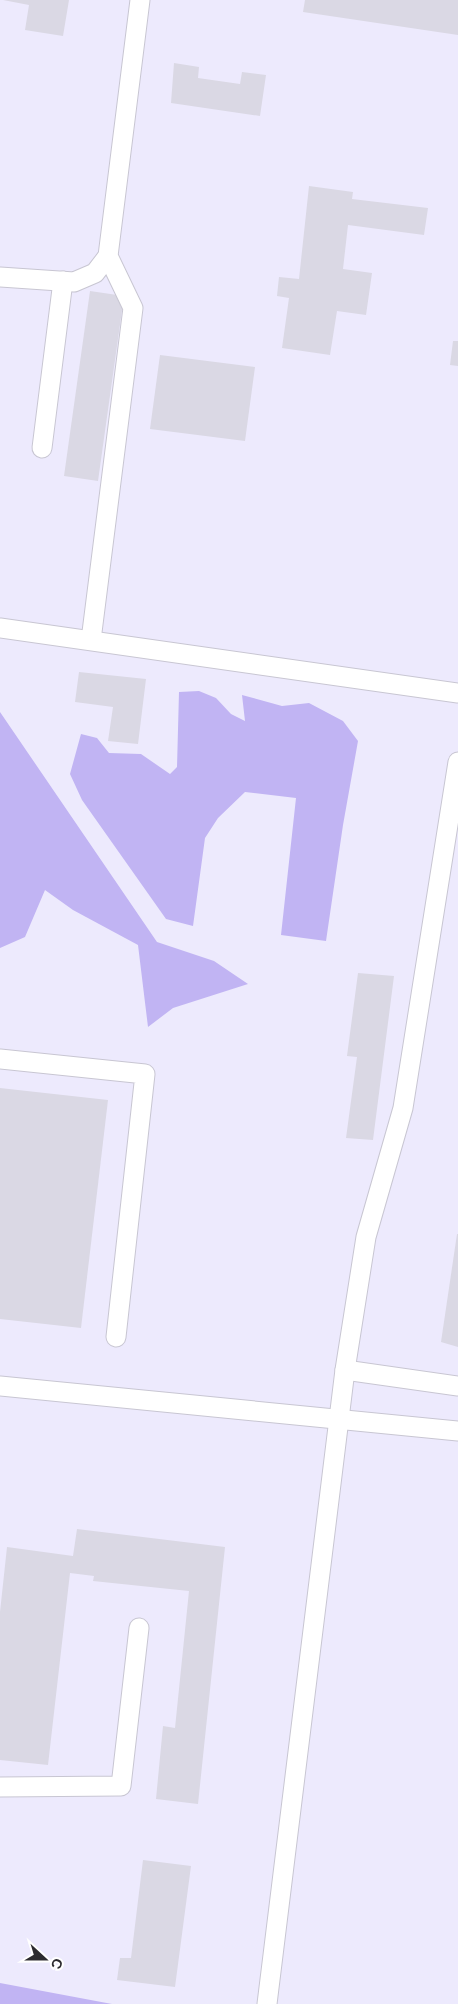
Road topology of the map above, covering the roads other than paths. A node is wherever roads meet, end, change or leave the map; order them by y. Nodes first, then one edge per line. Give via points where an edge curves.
1 (140, 0) edge
2 (108, 256) junction
3 (0, 277) edge
4 (63, 281) junction
5 (42, 448) dead end
6 (0, 628) edge
7 (91, 640) junction
8 (458, 693) edge
9 (458, 762) edge
10 (0, 1059) edge
11 (116, 1337) dead end
12 (345, 1370) junction
13 (0, 1386) edge
14 (458, 1386) edge
15 (340, 1420) junction
16 (458, 1431) edge
17 (139, 1628) dead end
18 (0, 1787) edge
19 (267, 2004) edge

1 - 2 lane
2 - 4 lane via 95,273 74,282
2 - 7 lane via 133,308
3 - 4 lane
4 - 5 lane
6 - 7 lane
7 - 8 lane
9 - 12 lane via 403,1108 366,1237
10 - 11 lane via 144,1074
12 - 14 lane
12 - 15 lane
13 - 15 lane
15 - 16 lane
15 - 19 lane
17 - 18 lane via 121,1786

